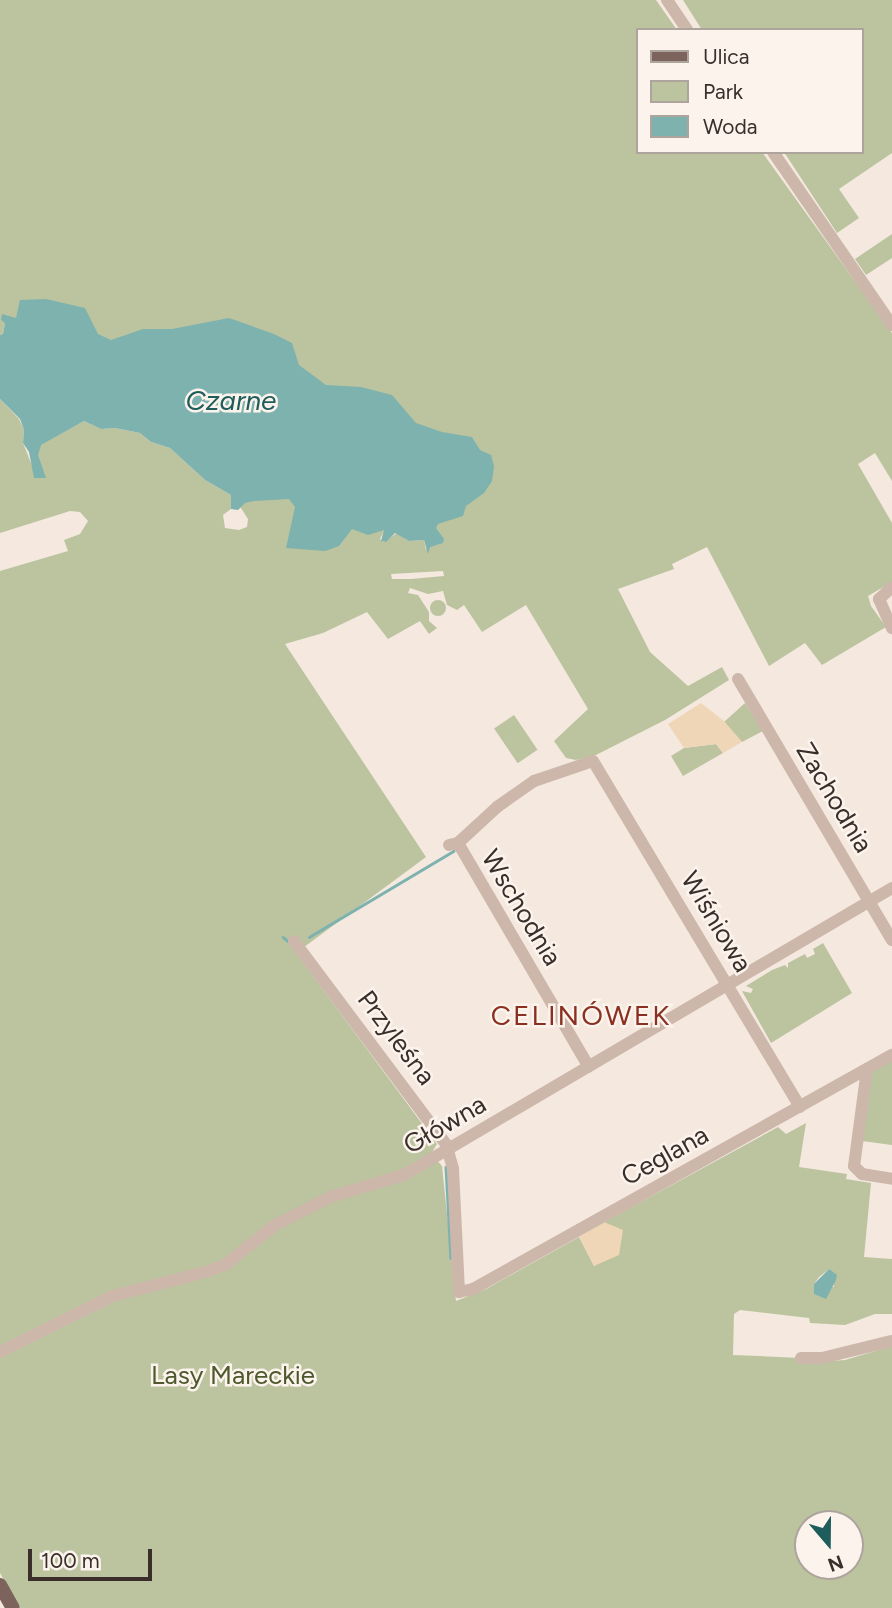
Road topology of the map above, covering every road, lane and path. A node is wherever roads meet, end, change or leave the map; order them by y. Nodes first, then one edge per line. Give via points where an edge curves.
1 (667, 0) edge
2 (686, 28) edge
3 (774, 154) edge
4 (892, 325) edge
5 (892, 587) edge
6 (892, 628) edge
7 (738, 679) dead end
8 (593, 761) joint
9 (892, 888) edge
10 (869, 901) junction
11 (892, 940) edge
12 (294, 941) dead end
13 (728, 986) junction
14 (892, 1055) edge
15 (589, 1067) junction
16 (867, 1069) junction
17 (800, 1107) junction
18 (447, 1150) junction
19 (892, 1179) edge
20 (459, 1292) joint
21 (892, 1341) edge
22 (0, 1352) edge
23 (801, 1358) dead end
24 (0, 1585) edge
25 (13, 1608) edge

1 - 2 street
3 - 4 street
5 - 6 street via 879,599
7 - 10 street, Zachodnia
8 - 13 street, Wiśniowa
8 - 15 street, Wschodnia via 534,781 454,844
9 - 10 street, Główna
10 - 11 street, Zachodnia
10 - 13 street, Główna
12 - 18 street, Przyleśna
13 - 15 street, Główna
13 - 17 street, Wiśniowa
14 - 16 street, Ceglana
15 - 18 street, Główna
16 - 17 street, Ceglana
16 - 19 street via 855,1168 862,1174
17 - 20 street, Ceglana via 473,1289
18 - 20 street, Przyleśna via 453,1169
18 - 22 street, Główna via 391,1180 313,1204 268,1230 226,1264 113,1296
21 - 23 street via 822,1358
24 - 25 main road

